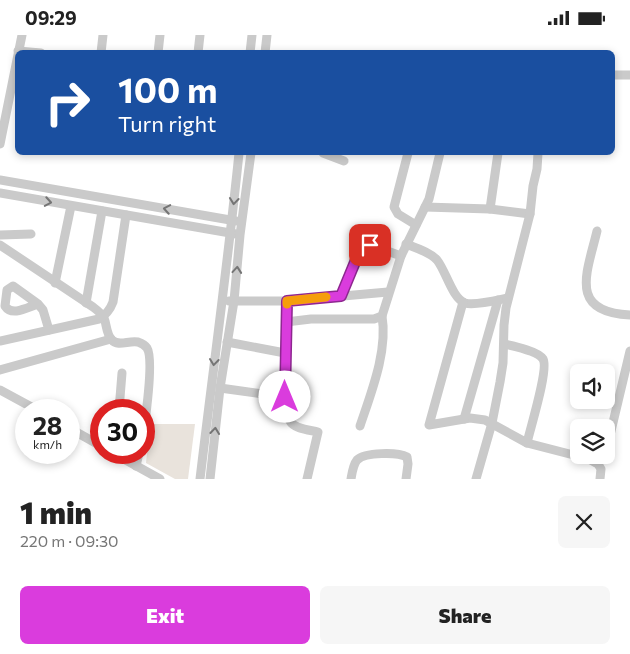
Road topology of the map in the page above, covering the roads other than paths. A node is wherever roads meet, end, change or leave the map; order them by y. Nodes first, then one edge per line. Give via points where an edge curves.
1 (22, 35) edge
2 (103, 35) edge
3 (160, 35) edge
4 (200, 35) edge
5 (252, 35) edge
6 (267, 35) edge
7 (18, 50) edge
8 (101, 50) edge
9 (158, 50) edge
10 (198, 50) edge
11 (250, 50) edge
12 (266, 50) edge
13 (15, 66) edge
14 (615, 75) edge
15 (630, 75) edge
16 (0, 143) edge
17 (239, 155) edge
18 (251, 155) edge
19 (328, 155) edge
20 (407, 155) edge
21 (440, 155) edge
22 (498, 155) edge
23 (538, 155) edge
24 (344, 161) dead end
25 (0, 180) edge
26 (0, 193) edge
27 (71, 206) junction
28 (425, 207) junction
29 (490, 209) junction
30 (102, 211) junction
31 (530, 214) junction
32 (126, 215) junction
33 (237, 221) junction
34 (416, 225) junction
35 (597, 231) dead end
36 (31, 234) dead end
37 (235, 234) junction
38 (0, 235) edge
39 (406, 244) junction
40 (0, 245) edge
41 (400, 256) junction
42 (55, 283) junction
43 (388, 292) junction
44 (341, 296) junction
45 (508, 298) junction
46 (221, 300) junction
47 (498, 300) junction
48 (234, 301) junction
49 (287, 301) junction
50 (463, 302) junction
51 (86, 303) junction
52 (38, 304) dead end
53 (630, 315) edge
54 (382, 316) junction
55 (104, 317) junction
56 (286, 321) junction
57 (49, 330) junction
58 (111, 339) junction
59 (0, 341) edge
60 (227, 342) junction
61 (504, 344) junction
62 (630, 351) edge
63 (286, 353) junction
64 (0, 370) edge
65 (122, 373) dead end
66 (220, 388) junction
67 (0, 390) edge
68 (285, 397) junction
69 (16, 399) edge
70 (120, 399) edge
71 (147, 399) edge
72 (464, 419) junction
73 (614, 419) edge
74 (492, 423) junction
75 (360, 426) dead end
76 (526, 443) junction
77 (132, 464) edge
78 (136, 466) joint
79 (601, 475) edge
80 (160, 479) edge
81 (200, 479) edge
82 (210, 479) edge
83 (307, 479) edge
84 (351, 479) edge
85 (406, 479) edge
86 (476, 479) edge

1 - 7 street
2 - 8 street
3 - 9 street
4 - 10 street
5 - 11 street
6 - 12 street
13 - 16 street
14 - 15 street
17 -> 33 street
18 - 33 street
19 - 24 street
20 - 34 street via 394,207 398,214
21 - 28 street
22 - 29 street
23 - 31 street
33 -> 25 street
26 -> 27 street
27 - 30 street
27 - 42 street
28 - 29 street
28 - 34 street
29 - 31 street
30 - 32 street
30 - 51 street
31 - 45 street
32 - 37 street
32 - 55 street via 114,302
33 - 37 street
34 - 39 street
35 - 53 street via 586,280 590,300 597,307
36 - 38 street
37 - 46 street
48 -> 37 street
39 - 41 street
39 - 50 street via 437,260
40 - 42 street
41 - 43 street
41 - 44 street via 370,245 362,247
42 - 51 street
43 - 44 street
43 - 54 street
44 - 49 street
45 - 47 street
45 - 61 street
46 - 48 street
46 -> 81 street
47 - 50 street
47 - 72 street
48 - 49 street
48 - 60 street
49 - 56 street
50 - 72 street via 429,425
51 - 55 street
52 - 57 street
54 - 56 street via 374,319
54 - 75 street via 384,329 375,381
55 - 57 street
55 - 58 street
56 - 63 street
57 - 59 street
58 - 64 street
58 - 71 street via 116,343 136,341 147,348 150,365
60 - 63 street
60 - 66 street
61 - 74 street
61 - 76 street via 535,353 545,364
62 - 73 street
63 - 68 street
65 - 70 street
66 - 68 street
82 -> 66 street
67 - 69 street
68 - 83 street via 290,421 318,433
72 - 74 street via 482,419
74 - 76 street
74 - 86 street
76 - 79 street via 589,459 598,464
77 - 78 street
78 - 80 street
84 - 85 street via 357,460 365,455 401,454 407,457

